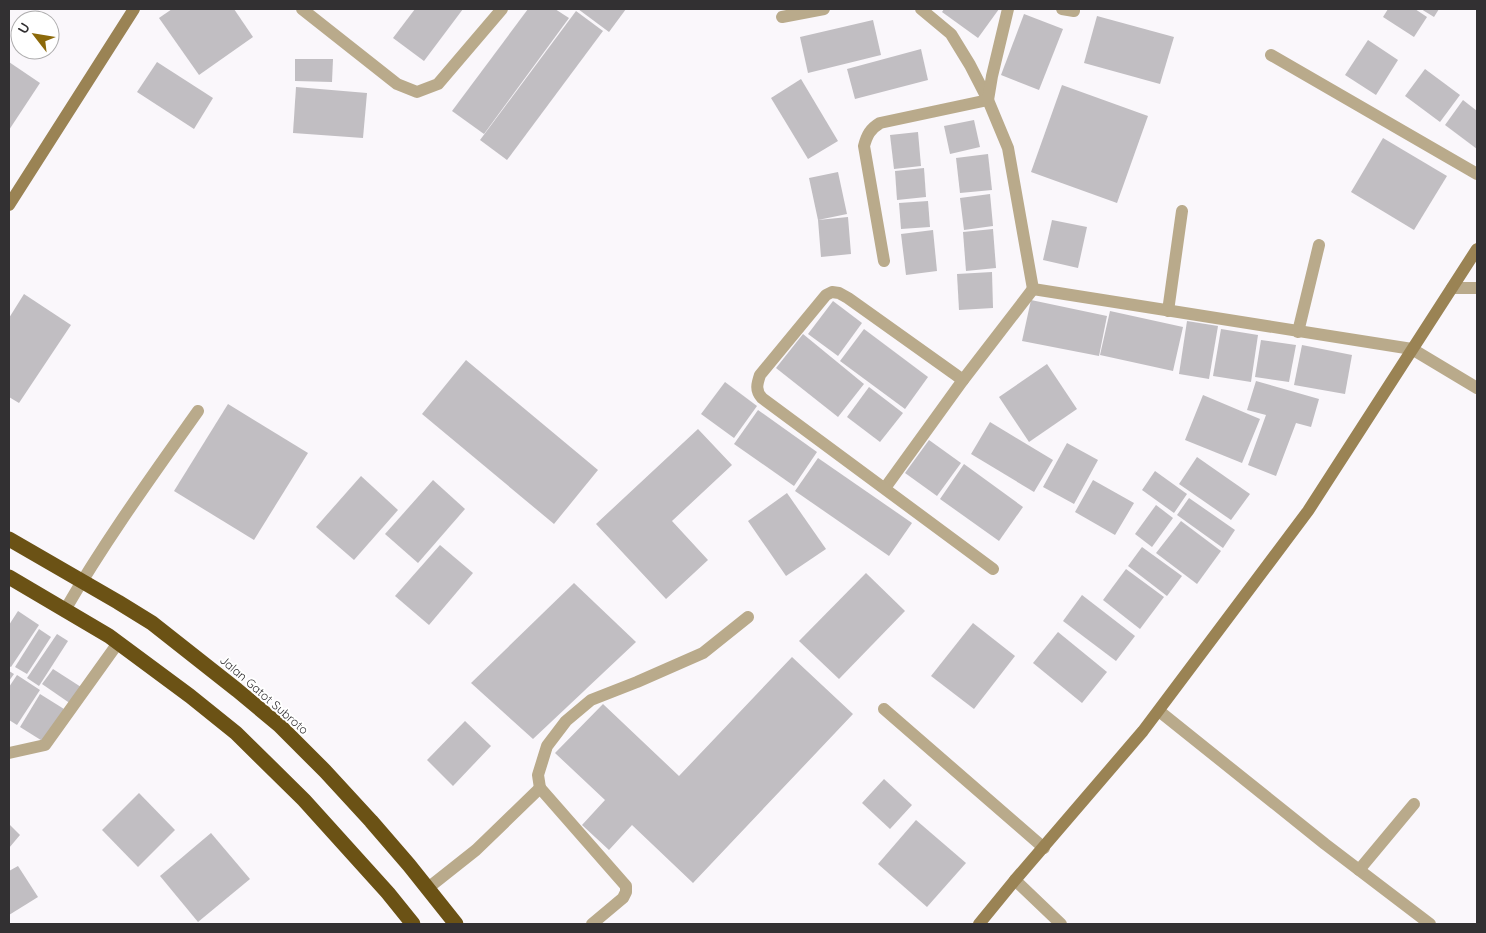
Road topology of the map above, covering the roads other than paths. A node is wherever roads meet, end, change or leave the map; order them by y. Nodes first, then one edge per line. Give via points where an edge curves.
1 (134, 9) edge
2 (302, 9) edge
3 (502, 9) edge
4 (824, 9) edge
5 (921, 9) edge
6 (1008, 9) edge
7 (782, 17) dead end
8 (1271, 55) dead end
9 (988, 100) junction
10 (1477, 174) edge
11 (9, 205) edge
12 (1182, 211) dead end
13 (1319, 245) dead end
14 (1477, 249) edge
15 (884, 261) dead end
16 (1452, 288) junction
17 (1477, 288) edge
18 (1033, 289) junction
19 (1168, 311) junction
20 (1298, 332) junction
21 (1412, 349) junction
22 (964, 380) junction
23 (1477, 388) edge
24 (198, 411) dead end
25 (885, 488) junction
26 (9, 539) edge
27 (993, 569) dead end
28 (9, 577) edge
29 (82, 581) junction
30 (65, 610) junction
31 (748, 616) dead end
32 (118, 643) junction
33 (884, 708) dead end
34 (1159, 711) junction
35 (9, 753) edge
36 (540, 788) junction
37 (1414, 804) dead end
38 (1044, 848) junction
39 (1359, 870) junction
40 (1015, 880) junction
41 (428, 888) junction
42 (413, 924) edge
43 (456, 924) edge
44 (592, 924) edge
45 (979, 924) edge
46 (1061, 924) edge
47 (1430, 924) edge

1 - 11 street
2 - 3 street via 397,84 417,92 438,84
4 - 7 street
5 - 9 street via 951,34
6 - 9 street
8 - 10 street
9 - 15 street via 880,123 870,129 864,146
9 - 18 street via 1008,148
12 - 19 street
13 - 20 street
14 - 16 street
16 - 17 street
16 - 21 street
18 - 19 street
18 - 22 street
19 - 20 street
20 - 21 street
21 - 23 street
21 - 34 street via 1308,511
22 - 25 street
22 - 25 street via 848,298 832,292 826,295 760,375 757,390 762,398
24 - 29 street
25 - 27 street
26 - 29 highway, Jalan Gatot Subroto
28 - 30 highway
29 - 30 street
29 - 41 highway, Jalan Gatot Subroto via 152,623 279,725 331,778
30 - 32 highway
31 - 36 street via 703,653 591,700 566,721 547,746 538,775
32 - 35 street via 45,745
32 - 42 highway via 236,733 304,800
33 - 38 street
34 - 38 street
34 - 39 street
36 - 41 street via 476,850
36 - 44 street via 626,886 623,898
37 - 39 street
38 - 40 street
39 - 47 street
40 - 45 street
40 - 46 street
41 - 43 highway, Jalan Gatot Subroto

